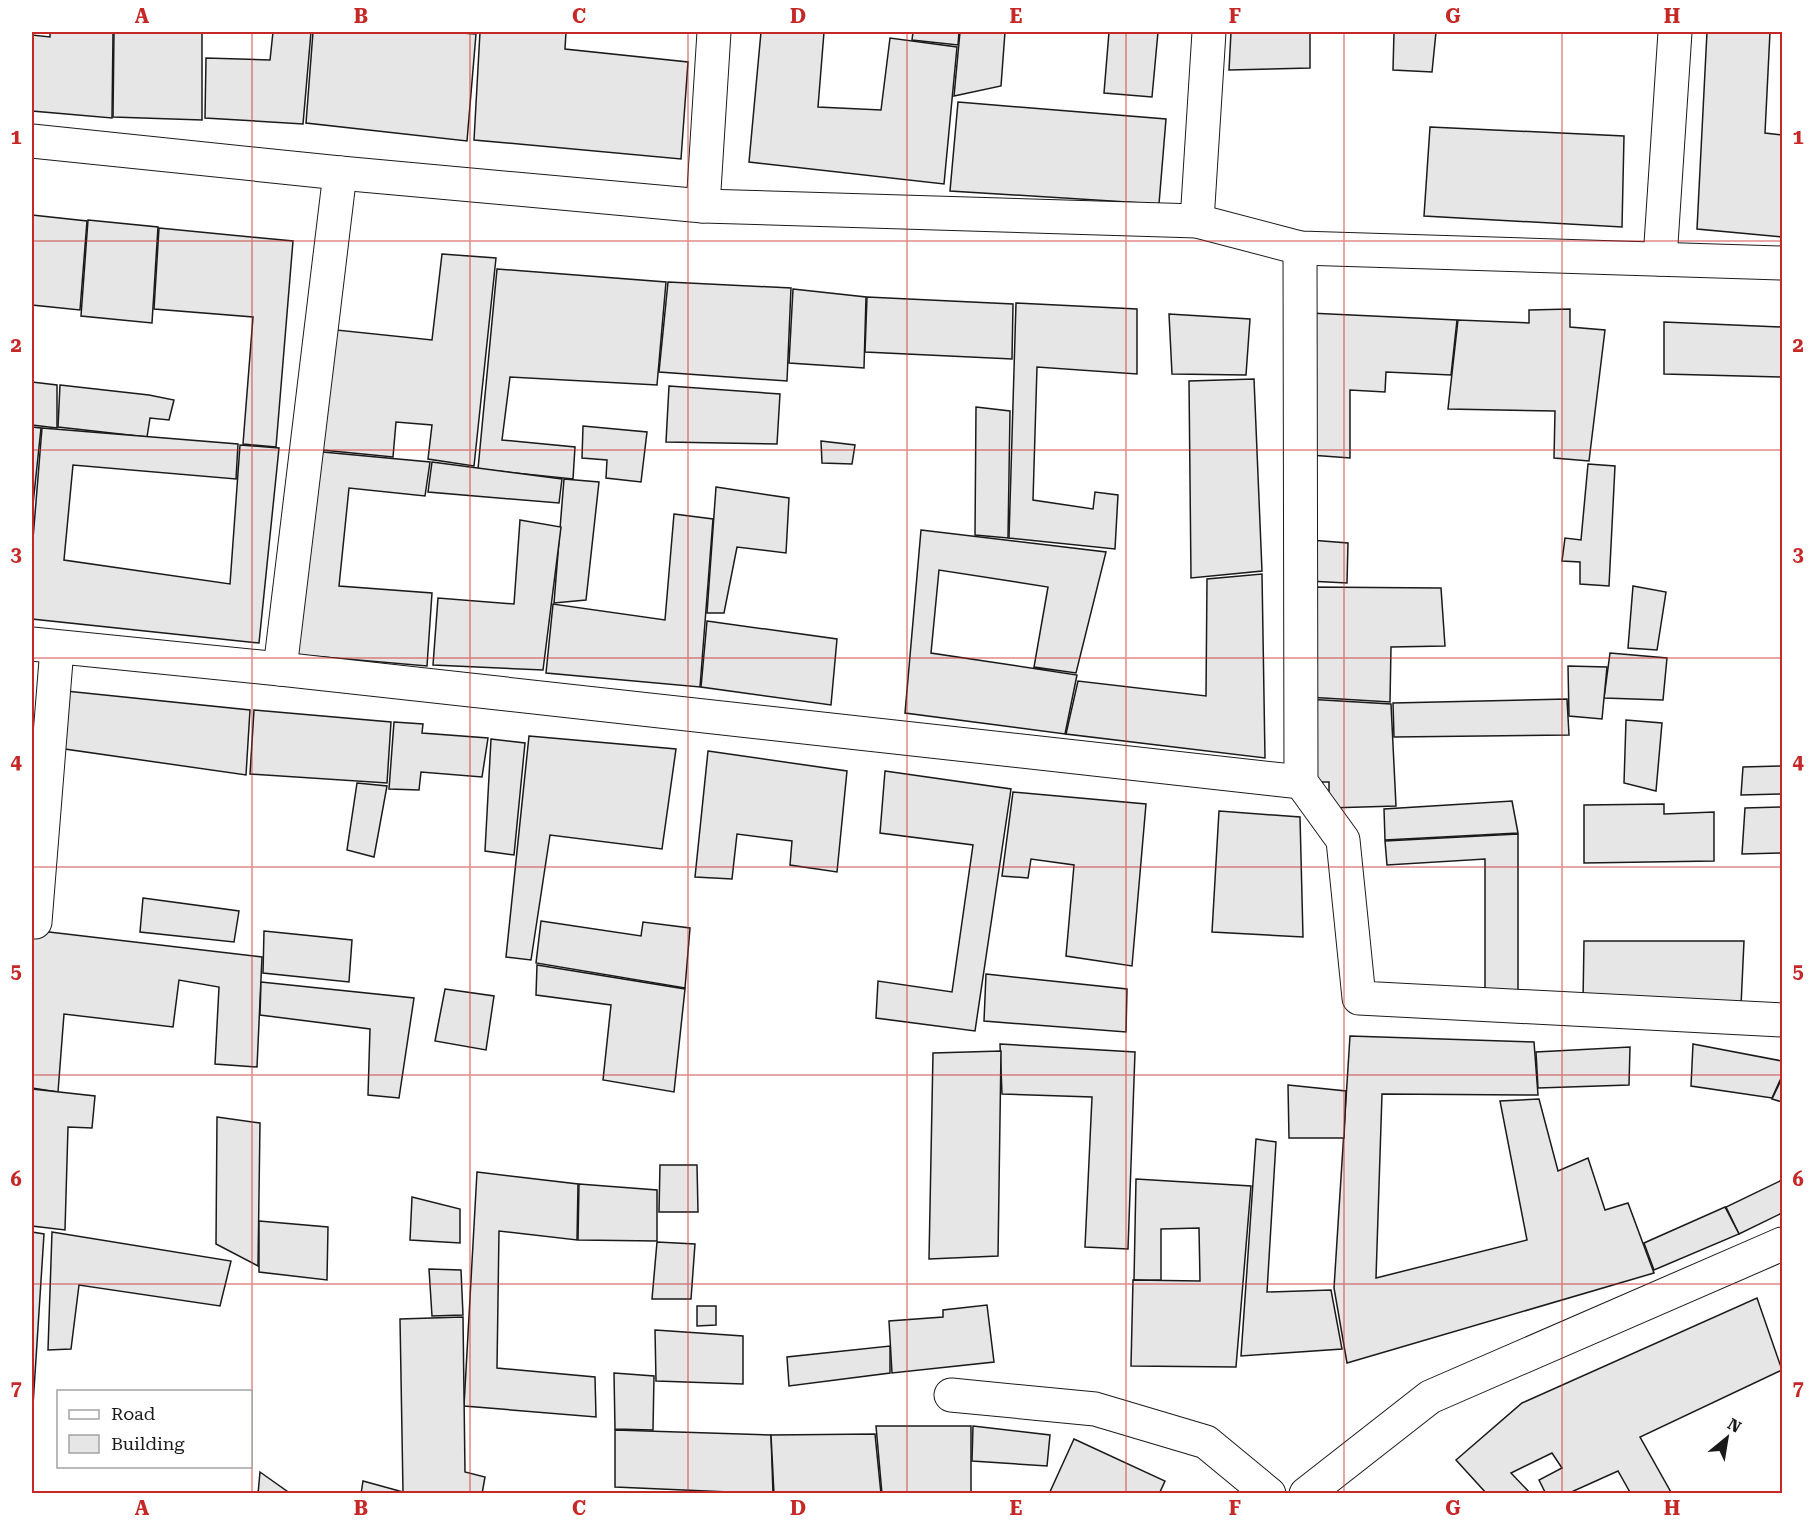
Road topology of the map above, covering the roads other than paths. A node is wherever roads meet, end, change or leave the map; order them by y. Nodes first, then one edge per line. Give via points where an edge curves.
1 (714, 32) edge
2 (1209, 32) edge
3 (1675, 32) edge
4 (32, 141) edge
5 (340, 173) junction
6 (703, 206) junction
7 (1197, 221) junction
8 (1300, 248) junction
9 (1660, 259) junction
10 (1782, 263) edge
11 (44, 646) edge
12 (280, 669) junction
13 (1301, 782) junction
14 (32, 921) edge
15 (1782, 1020) edge
16 (1782, 1244) edge
17 (951, 1395) dead end
18 (1269, 1494) edge
19 (1306, 1494) edge

1 - 6 street
2 - 7 street
3 - 9 street
4 - 5 street
5 - 6 street
5 - 12 street
6 - 7 street
7 - 8 street
8 - 9 street
8 - 13 street
9 - 10 street
11 - 12 street
11 - 14 street via 35,922
12 - 13 street
13 - 15 street via 1342,840 1359,998
16 - 19 street via 1430,1397
17 - 18 street via 1095,1409 1206,1442

